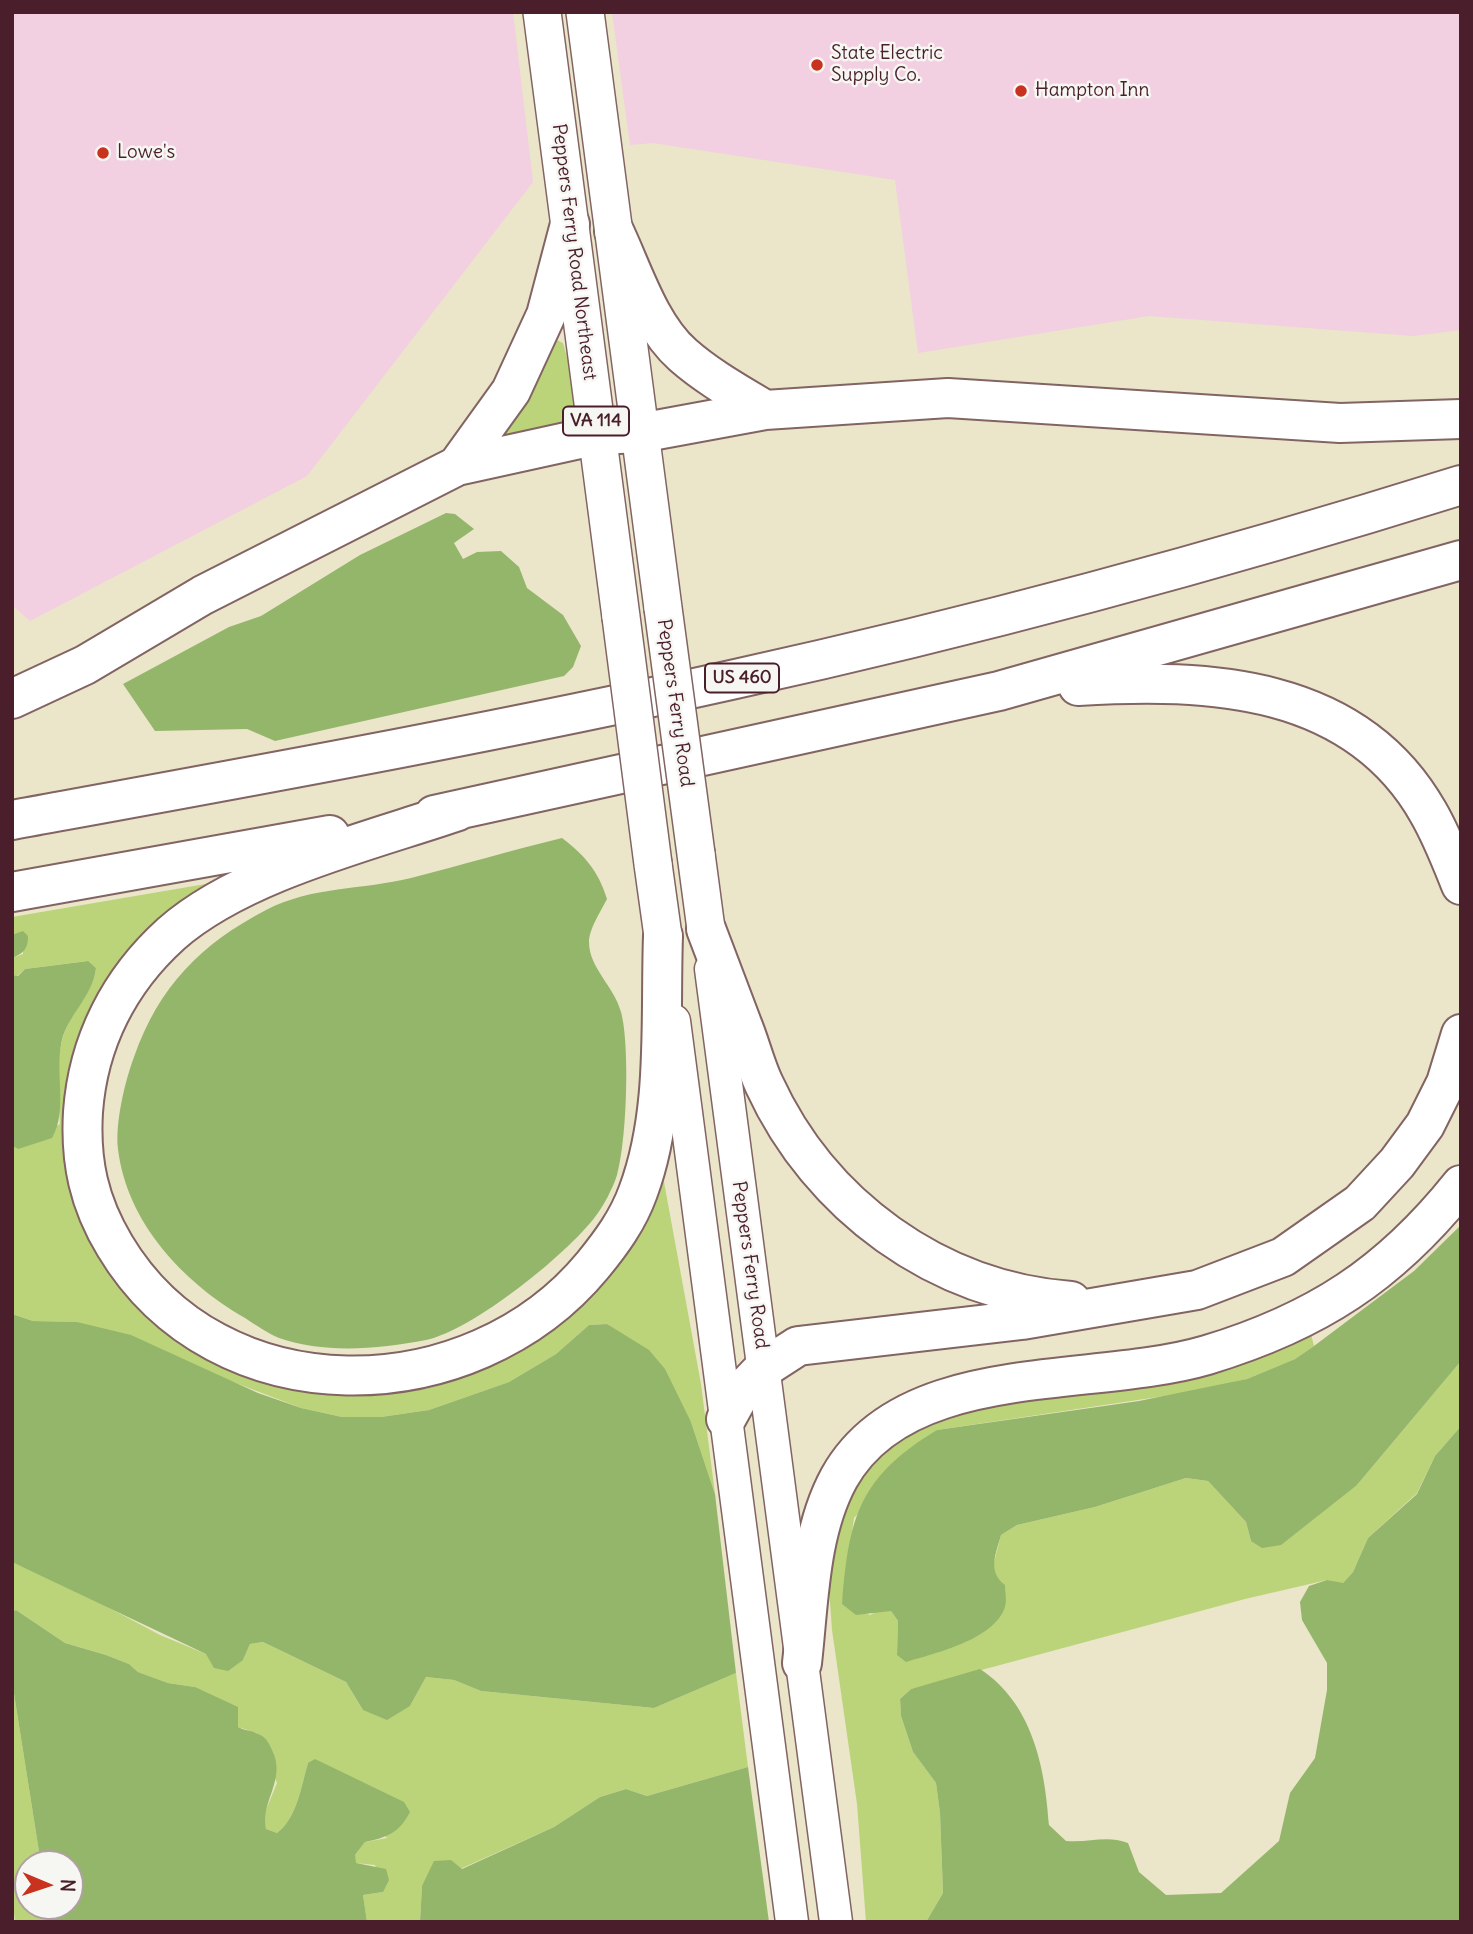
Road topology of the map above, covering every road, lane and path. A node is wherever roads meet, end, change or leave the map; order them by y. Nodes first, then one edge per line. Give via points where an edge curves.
1 (542, 12) edge
2 (586, 12) edge
3 (570, 224) junction
4 (614, 231) junction
5 (765, 410) junction
6 (1461, 419) edge
7 (640, 433) junction
8 (598, 435) junction
9 (457, 466) junction
10 (1461, 485) edge
11 (1461, 560) edge
12 (999, 691) junction
13 (12, 698) edge
14 (458, 811) junction
15 (12, 820) edge
16 (1461, 885) edge
17 (12, 892) edge
18 (706, 929) junction
19 (663, 936) junction
20 (1461, 1034) edge
21 (1461, 1185) edge
22 (1150, 1298) junction
23 (764, 1368) junction
24 (726, 1419) junction
25 (802, 1663) junction
26 (792, 1922) edge
27 (836, 1922) edge

1 - 3 main road, Peppers Ferry Road Northeast / VA 114
2 - 4 main road, VA 114
3 - 8 main road, Peppers Ferry Road Northeast / VA 114
3 - 9 highway via 546,315 511,391
4 - 5 highway via 658,324 681,354
4 - 7 main road, VA 114
5 - 6 highway via 948,398 1340,424
5 - 7 highway
7 - 8 highway
7 - 18 main road, Peppers Ferry Road / VA 114, bridge
8 - 9 highway
8 - 19 main road, Peppers Ferry Road Northeast / VA 114, bridge
9 - 13 highway via 203,595 85,665
10 - 15 highway, US 460 via 1144,577 731,680 385,752
11 - 12 highway
12 - 14 highway
12 - 16 highway via 1124,683 1236,688 1317,713 1354,732 1393,766 1427,810
14 - 17 highway
14 - 19 highway via 307,862 211,906 174,932 142,963 112,1007 92,1051 85,1093 81,1144 87,1188 128,1268 155,1299 195,1329 236,1353 276,1366 370,1377 419,1371 467,1356 550,1310 616,1238 649,1157 657,1116
18 - 22 highway via 764,1084 792,1133 850,1204 884,1233 922,1258 1006,1290 1099,1303
18 - 23 street, Peppers Ferry Road / VA 114
19 - 24 street, VA 114
20 - 22 highway via 1446,1083 1425,1125 1360,1203 1283,1257 1197,1290
21 - 25 highway via 1387,1266 1345,1296 1286,1326 1205,1356 968,1392 930,1402 895,1419 866,1443 840,1477 824,1511
22 - 23 highway via 1022,1320 798,1346
23 - 24 highway via 741,1392
23 - 25 street, Peppers Ferry Road / VA 114
24 - 26 street, VA 114
25 - 27 street, Peppers Ferry Road / VA 114

